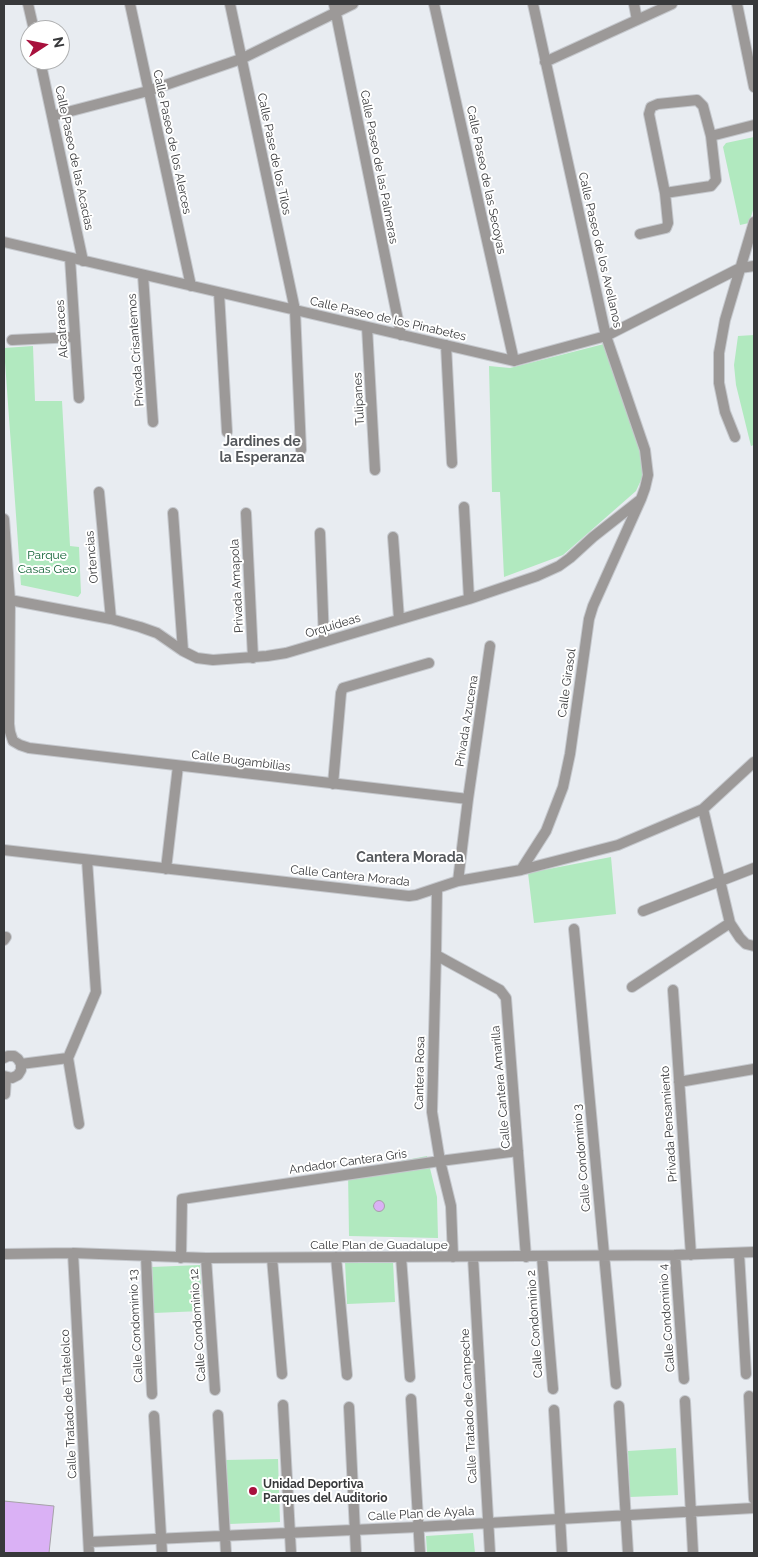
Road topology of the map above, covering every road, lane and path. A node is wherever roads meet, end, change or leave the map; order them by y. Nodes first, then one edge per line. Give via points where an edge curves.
1 (28, 4) edge
2 (130, 4) edge
3 (230, 4) edge
4 (353, 4) edge
5 (434, 4) edge
6 (532, 4) edge
7 (634, 4) edge
8 (672, 4) edge
9 (737, 4) edge
10 (334, 8) edge
11 (32, 20) edge
12 (637, 20) junction
13 (241, 59) junction
14 (545, 62) junction
15 (42, 70) edge
16 (754, 87) edge
17 (148, 91) junction
18 (52, 116) junction
19 (754, 125) edge
20 (711, 136) junction
21 (666, 193) junction
22 (754, 222) edge
23 (640, 234) dead end
24 (4, 242) edge
25 (70, 258) junction
26 (83, 261) junction
27 (754, 266) edge
28 (740, 268) junction
29 (143, 275) junction
30 (191, 286) junction
31 (219, 293) junction
32 (295, 310) junction
33 (367, 327) junction
34 (401, 335) junction
35 (606, 336) junction
36 (75, 337) junction
37 (12, 340) dead end
38 (446, 346) junction
39 (514, 361) junction
40 (79, 398) dead end
41 (153, 422) dead end
42 (227, 432) dead end
43 (735, 437) dead end
44 (301, 450) dead end
45 (452, 463) dead end
46 (375, 470) dead end
47 (99, 492) dead end
48 (641, 499) junction
49 (464, 507) dead end
50 (246, 512) dead end
51 (173, 513) dead end
52 (4, 519) edge
53 (320, 533) dead end
54 (393, 537) dead end
55 (469, 599) junction
56 (10, 600) junction
57 (110, 619) junction
58 (399, 619) junction
59 (324, 641) junction
60 (490, 646) dead end
61 (183, 651) junction
62 (253, 658) junction
63 (428, 663) dead end
64 (754, 762) edge
65 (178, 766) junction
66 (333, 784) junction
67 (468, 799) junction
68 (703, 809) junction
69 (4, 850) edge
70 (87, 860) junction
71 (754, 868) edge
72 (166, 869) junction
73 (521, 870) junction
74 (458, 881) junction
75 (720, 881) junction
76 (437, 888) junction
77 (643, 910) dead end
78 (730, 923) junction
79 (574, 929) dead end
80 (754, 946) edge
81 (436, 955) junction
82 (632, 987) dead end
83 (673, 990) dead end
84 (4, 1058) edge
85 (68, 1058) junction
86 (21, 1064) junction
87 (754, 1069) edge
88 (5, 1076) edge
89 (679, 1082) junction
90 (5, 1094) dead end
91 (79, 1124) dead end
92 (518, 1151) junction
93 (440, 1161) junction
94 (754, 1252) edge
95 (73, 1253) junction
96 (740, 1253) junction
97 (4, 1254) edge
98 (675, 1255) junction
99 (691, 1255) junction
100 (146, 1256) junction
101 (604, 1256) junction
102 (401, 1257) junction
103 (453, 1257) junction
104 (473, 1257) junction
105 (526, 1257) junction
106 (542, 1257) junction
107 (181, 1258) junction
108 (206, 1258) junction
109 (272, 1258) junction
110 (336, 1258) junction
111 (282, 1374) dead end
112 (746, 1374) dead end
113 (347, 1375) dead end
114 (410, 1377) dead end
115 (684, 1379) dead end
116 (616, 1384) dead end
117 (553, 1389) dead end
118 (215, 1390) dead end
119 (152, 1394) dead end
120 (748, 1396) dead end
121 (411, 1400) dead end
122 (685, 1401) dead end
123 (283, 1405) dead end
124 (619, 1406) dead end
125 (349, 1408) dead end
126 (554, 1410) dead end
127 (218, 1415) dead end
128 (154, 1416) dead end
129 (754, 1499) edge
130 (754, 1508) edge
131 (690, 1512) junction
132 (625, 1515) junction
133 (560, 1519) junction
134 (488, 1523) junction
135 (418, 1527) junction
136 (355, 1530) junction
137 (290, 1533) junction
138 (225, 1536) junction
139 (161, 1539) junction
140 (89, 1548) edge
141 (162, 1553) edge
142 (226, 1553) edge
143 (291, 1553) edge
144 (356, 1553) edge
145 (420, 1553) edge
146 (490, 1553) edge
147 (562, 1553) edge
148 (628, 1553) edge
149 (693, 1553) edge

1 - 11 street
2 - 17 street, Calle Paseo de los Alerces
3 - 13 street, Calle Pase de los Tilos
4 - 10 street
5 - 39 street, Calle Paseo de las Secoyas
6 - 14 street, Calle Paseo de los Avellanos
7 - 12 street
8 - 12 street
9 - 16 street
10 - 13 street
10 - 34 street, Calle Paseo de las Palmeras
12 - 14 street
13 - 17 street
13 - 32 street, Calle Pase de los Tilos
14 - 35 street, Calle Paseo de los Avellanos
15 - 18 street, Calle Paseo de las Acacias
17 - 18 street
17 - 30 street, Calle Paseo de los Alerces
18 - 26 street, Calle Paseo de las Acacias
19 - 20 street
20 - 21 street via 716,175 714,183
20 - 21 street via 703,106 697,100 658,104 651,108 649,114
21 - 23 street via 668,226
22 - 28 street
24 - 25 street, Calle Paseo de los Pinabetes
25 - 26 street, Calle Paseo de los Pinabetes
25 - 36 street, Alcatraces
26 - 29 street, Calle Paseo de los Pinabetes
27 - 28 street, Calle Paseo de los Pinabetes
28 - 35 street, Calle Paseo de los Pinabetes
28 - 43 street via 719,353 719,383 724,412
29 - 30 street, Calle Paseo de los Pinabetes
29 - 41 street, Privada Crisantemos
30 - 31 street, Calle Paseo de los Pinabetes
31 - 32 street, Calle Paseo de los Pinabetes
31 - 42 street
32 - 33 street, Calle Paseo de los Pinabetes
32 - 44 street, Calle Pase de los Tilos
33 - 34 street, Calle Paseo de los Pinabetes
33 - 46 street, Tulipanes
34 - 38 street, Calle Paseo de los Pinabetes
35 - 39 street, Calle Paseo de los Pinabetes
35 - 48 street, Calle Paseo de los Avellanos via 645,450 648,474
36 - 37 street
36 - 40 street, Alcatraces
38 - 39 street, Calle Paseo de los Pinabetes
38 - 45 street
47 - 57 street, Ortencias
48 - 55 street, Orquídeas via 559,566
48 - 73 street, Calle Girasol via 593,606 562,786 546,831
49 - 55 street
50 - 62 street, Privada Amapola
51 - 61 street
52 - 56 street
53 - 59 street
54 - 58 street
55 - 58 street, Orquídeas
56 - 57 street, Orquídeas
56 - 65 street, Calle Bugambilias via 8,724 13,740 28,748
57 - 61 street, Orquídeas via 157,633
58 - 59 street, Orquídeas
59 - 62 street, Orquídeas via 286,653
60 - 67 street, Privada Azucena
61 - 62 street, Orquídeas via 213,660
63 - 66 street via 343,688
64 - 68 street, Calle Cantera Morada
65 - 66 street, Calle Bugambilias
65 - 72 street
66 - 67 street, Calle Bugambilias
67 - 74 street, Privada Azucena
68 - 73 street, Calle Cantera Morada via 618,845
68 - 75 street
69 - 70 street, Calle Cantera Morada
70 - 72 street, Calle Cantera Morada
70 - 85 street via 96,992
71 - 75 street
72 - 76 street, Calle Cantera Morada via 409,896
73 - 74 street, Calle Cantera Morada
74 - 76 street, Calle Cantera Morada
75 - 77 street
75 - 78 street
76 - 81 street, Cantera Rosa
78 - 80 street via 746,944
78 - 82 street
79 - 101 street, Calle Condominio 3
81 - 92 street, Calle Cantera Amarilla via 500,990 506,998
81 - 93 street, Cantera Rosa via 431,1102
83 - 89 street, Privada Pensamiento
84 - 86 street via 14,1056
85 - 86 street
85 - 91 street
86 - 88 street via 18,1075 12,1078
87 - 89 street
88 - 90 street
89 - 99 street, Privada Pensamiento
92 - 93 street, Andador Cantera Gris
92 - 105 street, Calle Cantera Amarilla
93 - 103 street, Cantera Rosa via 452,1206
93 - 107 street, Andador Cantera Gris via 182,1199
94 - 96 street, Calle Plan de Guadalupe
95 - 97 street, Calle Plan de Guadalupe
95 - 100 street, Calle Plan de Guadalupe
95 - 140 street, Calle Tratado de Tlatelolco
96 - 99 street, Calle Plan de Guadalupe
96 - 112 street
98 - 99 street, Calle Plan de Guadalupe
98 - 101 street, Calle Plan de Guadalupe
98 - 115 street, Calle Condominio 4
100 - 107 street, Calle Plan de Guadalupe
100 - 119 street, Calle Condominio 13
101 - 106 street, Calle Plan de Guadalupe
101 - 116 street, Calle Condominio 3
102 - 103 street, Calle Plan de Guadalupe
102 - 110 street, Calle Plan de Guadalupe
102 - 114 street
103 - 104 street, Calle Plan de Guadalupe
104 - 105 street, Calle Plan de Guadalupe
104 - 134 street, Calle Tratado de Campeche
105 - 106 street, Calle Plan de Guadalupe
106 - 117 street, Calle Condominio 2
107 - 108 street, Calle Plan de Guadalupe
108 - 109 street, Calle Plan de Guadalupe
108 - 118 street, Calle Condominio 12
109 - 110 street, Calle Plan de Guadalupe
109 - 111 street
110 - 113 street
120 - 129 street
121 - 135 street
122 - 131 street
123 - 137 street
124 - 132 street
125 - 136 street
126 - 133 street
127 - 138 street
128 - 139 street
130 - 131 street, Calle Plan de Ayala
131 - 132 street, Calle Plan de Ayala
131 - 149 street
132 - 133 street, Calle Plan de Ayala
132 - 148 street
133 - 134 street, Calle Plan de Ayala
133 - 147 street
134 - 135 street, Calle Plan de Ayala
134 - 146 street, Calle Tratado de Campeche
135 - 136 street, Calle Plan de Ayala
135 - 145 street
136 - 137 street, Calle Plan de Ayala
136 - 144 street
137 - 138 street, Calle Plan de Ayala
137 - 143 street
138 - 139 street, Calle Plan de Ayala
138 - 142 street
139 - 140 street, Calle Plan de Ayala
139 - 141 street

